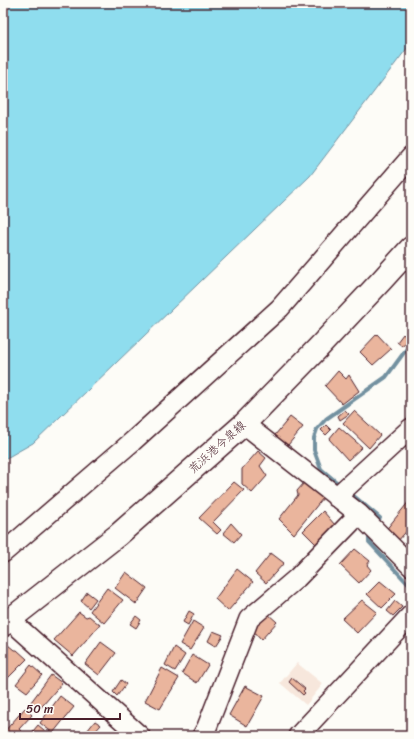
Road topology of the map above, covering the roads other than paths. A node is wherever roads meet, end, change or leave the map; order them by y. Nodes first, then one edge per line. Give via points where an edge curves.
1 (411, 157) edge
2 (411, 248) edge
3 (244, 424) junction
4 (411, 428) edge
5 (342, 492) junction
6 (359, 514) junction
7 (3, 553) edge
8 (411, 566) edge
9 (411, 615) edge
10 (7, 623) edge
11 (140, 736) edge
12 (202, 736) edge
13 (298, 736) edge

1 - 7 street via 280,308 133,441
2 - 3 main road, 荒浜港今泉線 via 319,348
3 - 5 street
3 - 10 main road, 荒浜港今泉線 via 118,535
4 - 5 street
5 - 6 street
6 - 8 street
6 - 12 street via 297,578 249,619
9 - 13 street
10 - 11 street

